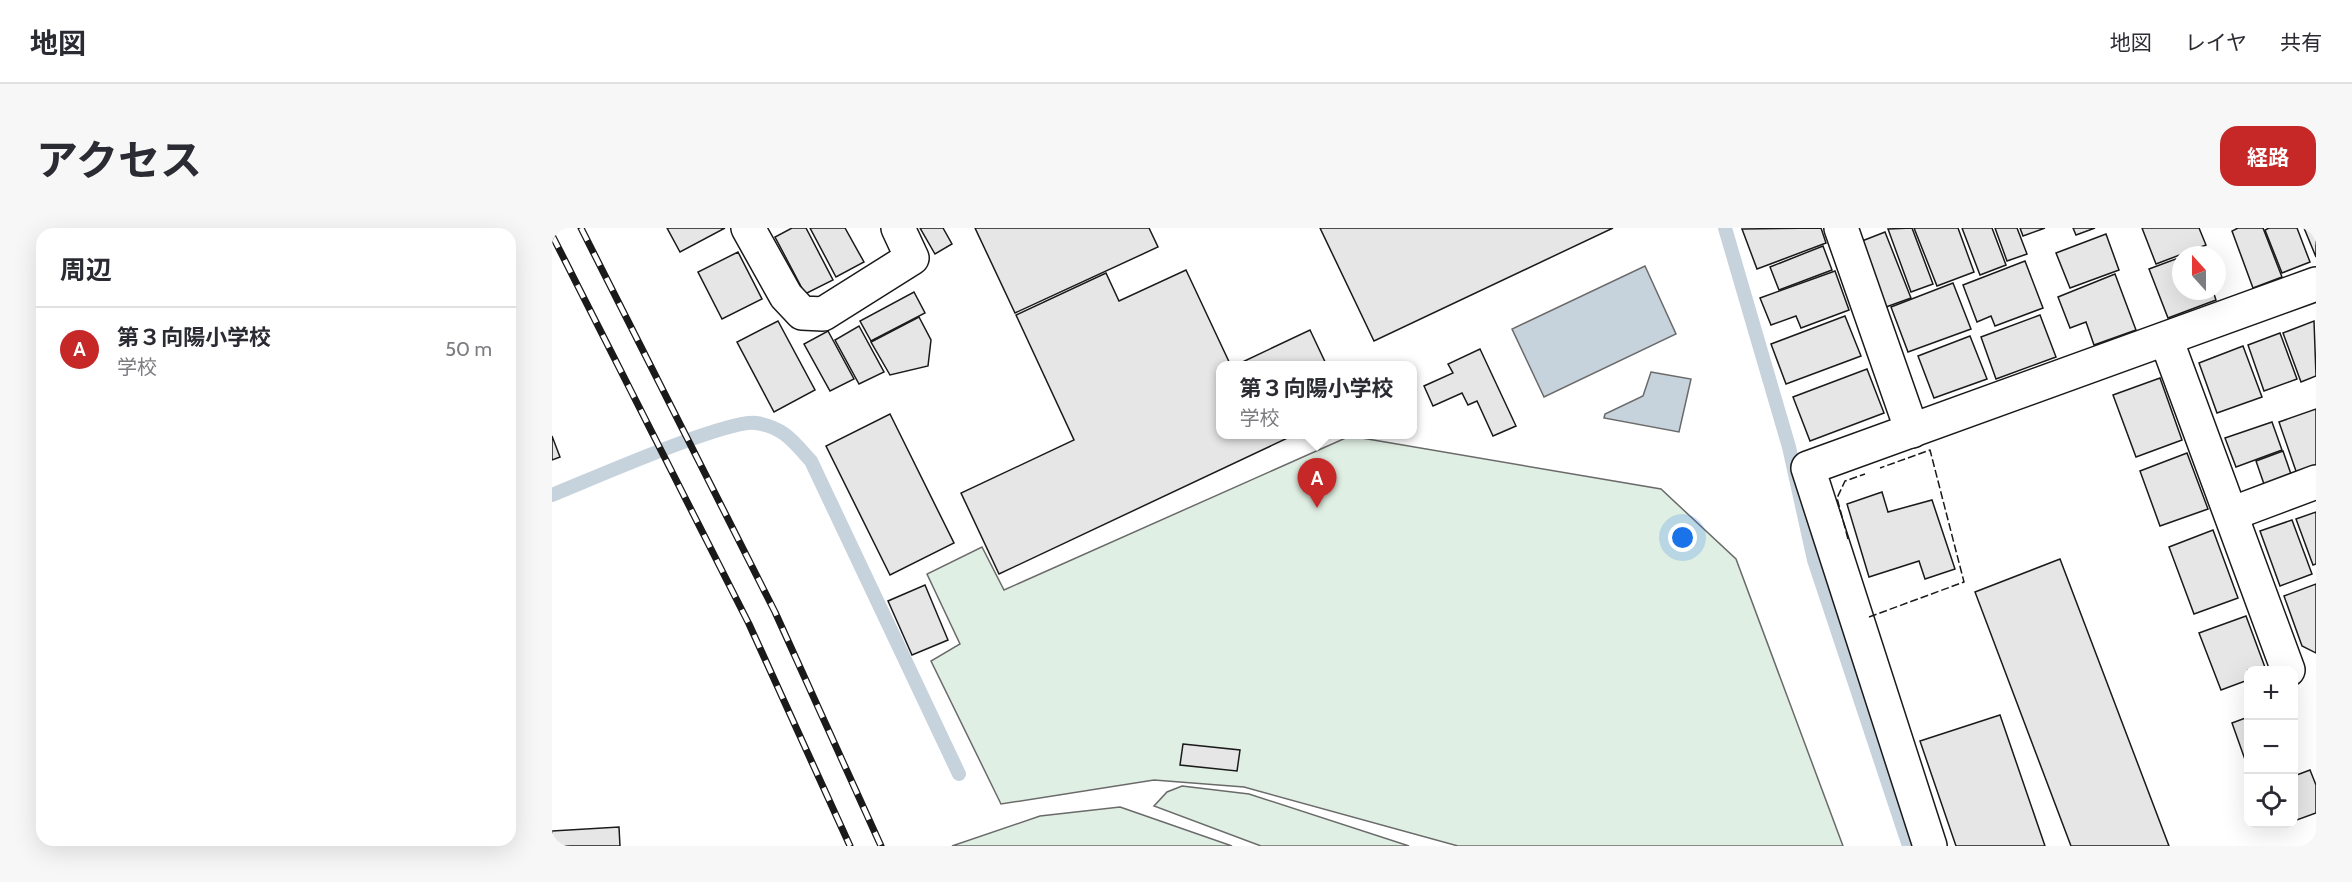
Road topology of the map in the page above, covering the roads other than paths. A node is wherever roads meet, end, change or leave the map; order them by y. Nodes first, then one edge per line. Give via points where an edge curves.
1 (748, 228) edge
2 (898, 228) edge
3 (1840, 228) edge
4 (2316, 284) edge
5 (2166, 339) junction
6 (1912, 431) junction
7 (2316, 482) edge
8 (2231, 514) junction
9 (2287, 666) edge
10 (2316, 668) edge
11 (2298, 675) edge
12 (1930, 846) edge

1 - 2 street via 786,296 802,313 823,314 912,258
3 - 6 street
4 - 5 street
5 - 6 street
5 - 8 street
6 - 12 street via 1808,468
7 - 8 street
8 - 9 street
10 - 11 street

